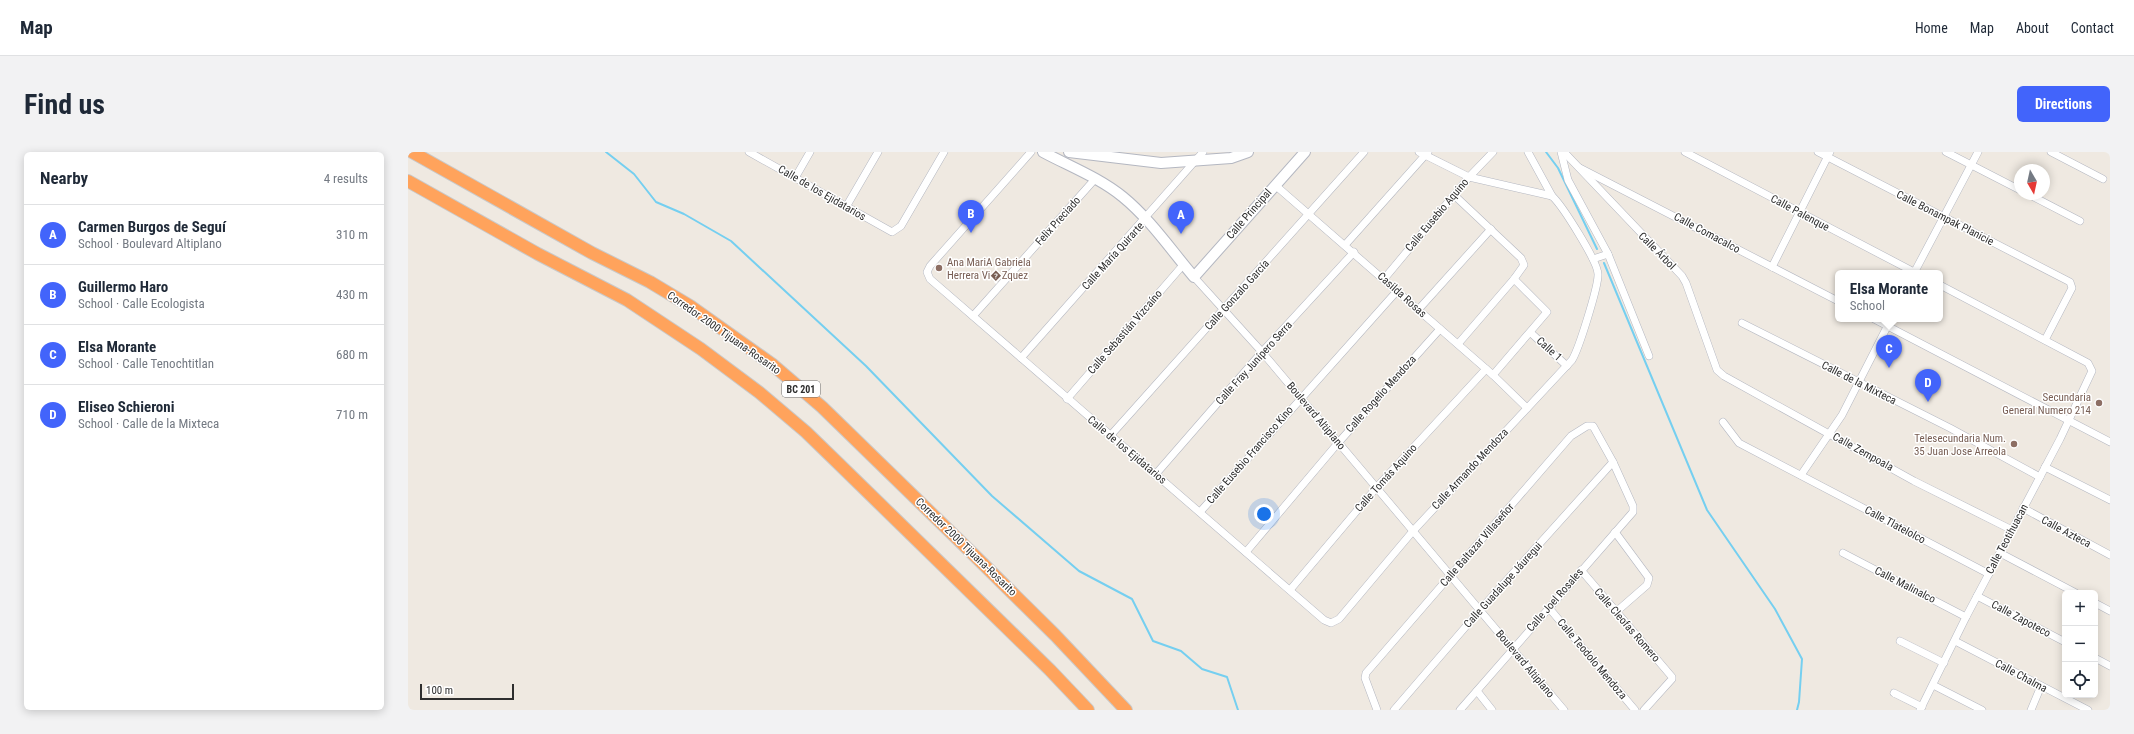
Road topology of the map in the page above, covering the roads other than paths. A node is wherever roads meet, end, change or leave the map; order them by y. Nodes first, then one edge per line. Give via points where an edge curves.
1 (412, 152) edge
2 (749, 152) edge
3 (810, 152) edge
4 (878, 152) edge
5 (944, 152) edge
6 (1031, 152) edge
7 (1042, 152) edge
8 (1068, 152) edge
9 (1203, 152) edge
10 (1248, 152) edge
11 (1305, 152) edge
12 (1364, 152) edge
13 (1492, 152) edge
14 (1528, 152) edge
15 (1562, 152) edge
16 (1685, 152) edge
17 (1818, 152) edge
18 (1946, 152) edge
19 (1978, 152) edge
20 (2051, 152) edge
21 (1424, 153) edge
22 (1828, 154) edge
23 (1195, 161) junction
24 (1575, 165) junction
25 (1972, 165) junction
26 (1469, 177) junction
27 (795, 178) junction
28 (1095, 179) junction
29 (2103, 179) dead end
30 (408, 181) edge
31 (1275, 185) junction
32 (2014, 187) edge
33 (1454, 195) junction
34 (1552, 196) junction
35 (2040, 200) edge
36 (846, 207) junction
37 (1800, 213) junction
38 (1309, 214) junction
39 (1944, 217) junction
40 (1145, 219) junction
41 (2080, 221) dead end
42 (1491, 229) junction
43 (1345, 244) junction
44 (1354, 252) junction
45 (1608, 254) junction
46 (1593, 259) junction
47 (1183, 265) junction
48 (1772, 267) junction
49 (1909, 270) edge
50 (1917, 270) edge
51 (1194, 277) junction
52 (1384, 279) junction
53 (1514, 279) junction
54 (1943, 287) edge
55 (1397, 291) junction
56 (1835, 299) edge
57 (1224, 310) junction
58 (1418, 310) junction
59 (973, 316) junction
60 (1889, 322) edge
61 (1742, 323) dead end
62 (1440, 329) junction
63 (1531, 333) junction
64 (2045, 340) junction
65 (1458, 344) junction
66 (1262, 352) junction
67 (1649, 356) dead end
68 (1021, 358) junction
69 (1567, 366) junction
70 (1486, 369) junction
71 (1718, 370) joint
72 (1494, 375) junction
73 (1859, 383) junction
74 (1300, 398) junction
75 (1067, 400) junction
76 (1527, 408) junction
77 (2068, 421) junction
78 (1723, 422) dead end
79 (1829, 433) junction
80 (1110, 436) junction
81 (2110, 442) edge
82 (1338, 443) junction
83 (1613, 462) junction
84 (2045, 467) junction
85 (1155, 475) junction
86 (1801, 475) junction
87 (2040, 477) junction
88 (1376, 488) junction
89 (2110, 500) edge
90 (2023, 508) junction
91 (1200, 512) junction
92 (2012, 530) junction
93 (1413, 531) junction
94 (1615, 532) junction
95 (1246, 552) junction
96 (1843, 553) dead end
97 (2000, 553) junction
98 (2110, 555) edge
99 (1581, 570) junction
100 (1989, 574) junction
101 (1450, 576) junction
102 (1290, 590) junction
103 (2070, 590) edge
104 (1977, 596) junction
105 (2098, 605) edge
106 (1549, 608) junction
107 (1480, 610) junction
108 (2110, 611) edge
109 (1616, 612) junction
110 (1966, 617) junction
111 (1331, 623) joint
112 (2062, 640) edge
113 (1900, 641) dead end
114 (1955, 641) junction
115 (1514, 648) junction
116 (2098, 660) edge
117 (1944, 663) junction
118 (2110, 666) edge
119 (1933, 685) junction
120 (2041, 686) junction
121 (1477, 691) junction
122 (1894, 693) dead end
123 (1921, 708) edge
124 (1088, 710) edge
125 (1126, 710) edge
126 (1377, 710) edge
127 (1394, 710) edge
128 (1460, 710) edge
129 (1492, 710) edge
130 (1564, 710) edge
131 (1635, 710) edge
132 (1644, 710) edge
133 (1982, 710) edge
134 (2031, 710) edge
135 (2088, 710) edge

1 - 125 highway, Corredor 2000 Tijuana-Rosarito / BC 201 via 592,253 650,282 690,306 773,365 822,407 974,554
2 - 27 street, Calle de los Ejidatarios
3 - 27 street
4 - 36 street
5 - 36 street, Calle de los Ejidatarios via 901,226 895,231 888,231
6 - 59 street, Calle de los Ejidatarios via 930,266 930,279
7 - 28 street, Boulevard Altiplano
8 - 23 street via 1161,163
9 - 23 street, Calle María Quirarte
10 - 23 street via 1231,158
11 - 31 street, Calle Principal
12 - 38 street, Calle Gonzalo García
13 - 26 street, Calle Eusebio Aquino
14 - 34 street
15 - 24 street, Calle Árbol
15 - 45 street via 1568,180
16 - 37 street, Calle Palenque
17 - 22 street, Calle Bonampak Planicie
18 - 25 street
19 - 25 street
20 - 29 street
21 - 26 street
21 - 43 street
22 - 37 street
22 - 39 street, Calle Bonampak Planicie
23 - 40 street, Calle María Quirarte
24 - 48 street, Calle Comacalco
24 - 71 street, Calle Árbol via 1682,276
25 - 32 street
25 - 39 street
26 - 33 street, Calle Eusebio Aquino
26 - 34 street
27 - 36 street, Calle de los Ejidatarios
28 - 40 street, Boulevard Altiplano via 1123,197
28 - 59 street, Felix Preciado
30 - 124 highway, BC 201 via 538,254 627,300 684,337 760,393 841,466
31 - 38 street, Casilda Rosas
31 - 51 street, Calle Principal
33 - 42 street
33 - 52 street, Calle Eusebio Aquino
34 - 46 street
35 - 41 street
37 - 48 street
37 - 49 street, Calle Palenque
38 - 43 street, Casilda Rosas
38 - 57 street, Calle Gonzalo García
39 - 50 street
39 - 64 street, Calle Bonampak Planicie via 2072,284
40 - 47 street, Boulevard Altiplano
40 - 68 street, Calle María Quirarte
42 - 53 street via 1523,262 1523,268
42 - 58 street
43 - 44 street, Casilda Rosas
44 - 52 street, Casilda Rosas
44 - 66 street, Calle Fray Junípero Serra
45 - 46 street
45 - 67 street
46 - 69 street, Calle Armando Mendoza via 1598,274 1577,353
47 - 51 street, Boulevard Altiplano
47 - 75 street, Calle Sebastián Vizcaíno
48 - 56 street, Calle Comacalco
51 - 57 street, Boulevard Altiplano
52 - 55 street, Casilda Rosas
53 - 63 street via 1547,311 1546,316
53 - 65 street
54 - 64 street
55 - 58 street, Casilda Rosas
55 - 74 street, Calle Eusebio Francisco Kino
57 - 66 street, Boulevard Altiplano
57 - 80 street, Calle Gonzalo García
58 - 62 street, Casilda Rosas
59 - 68 street, Calle de los Ejidatarios
60 - 73 street
60 - 77 street
61 - 73 street, Calle de la Mixteca
62 - 65 street, Casilda Rosas
62 - 82 street, Calle Rogelio Mendoza
63 - 69 street, Calle 1
63 - 72 street
64 - 77 street, Calle Teotihuacan via 2088,363 2091,368 2091,375
65 - 70 street, Casilda Rosas
66 - 74 street, Boulevard Altiplano
66 - 85 street, Calle Fray Junípero Serra
68 - 75 street, Calle de los Ejidatarios
69 - 76 street, Calle Armando Mendoza
70 - 72 street, Casilda Rosas
70 - 88 street, Calle Tomás Aquino
71 - 79 street, Calle Zempoala via 1774,405
72 - 76 street, Casilda Rosas
73 - 79 street
73 - 87 street, Calle de la Mixteca via 1950,428
74 - 82 street, Boulevard Altiplano
74 - 91 street, Calle Eusebio Francisco Kino
75 - 80 street, Calle de los Ejidatarios
76 - 93 street, Calle Armando Mendoza
77 - 81 street
77 - 84 street, Calle Teotihuacan
78 - 86 street via 1739,443
79 - 86 street
79 - 92 street, Calle Zempoala via 1914,481
80 - 85 street, Calle de los Ejidatarios
82 - 88 street, Boulevard Altiplano
82 - 95 street, Calle Rogelio Mendoza
83 - 94 street, Calle Joel Rosales via 1634,508
83 - 101 street, Calle Baltazar Villaseñor via 1593,426 1587,426 1571,436
83 - 107 street, Calle Guadalupe Jáuregui
84 - 87 street, Calle Teotihuacan
84 - 89 street
85 - 91 street, Calle de los Ejidatarios
86 - 100 street, Calle Tlatelolco
87 - 90 street, Calle Teotihuacan
88 - 93 street, Boulevard Altiplano
88 - 102 street, Calle Tomás Aquino
90 - 92 street, Calle Teotihuacan
90 - 98 street, Calle Azteca
91 - 95 street, Calle de los Ejidatarios
92 - 97 street, Calle Teotihuacan
93 - 101 street, Boulevard Altiplano
93 - 111 street, Calle Armando Mendoza via 1339,619
94 - 99 street, Calle Joel Rosales
94 - 109 street via 1649,578 1647,585
95 - 102 street, Calle de los Ejidatarios
96 - 110 street, Calle Malinalco
97 - 100 street, Calle Teotihuacan
97 - 103 street
99 - 106 street, Calle Joel Rosales
99 - 109 street, Calle Cleofas Romero
100 - 104 street, Calle Teotihuacan
101 - 107 street, Boulevard Altiplano
101 - 126 street, Calle Baltazar Villaseñor via 1365,675
102 - 111 street, Calle de los Ejidatarios via 1324,620
104 - 110 street, Calle Teotihuacan
104 - 112 street, Calle Zapoteco
105 - 108 street
106 - 115 street, Calle Joel Rosales
106 - 131 street, Calle Teodolo Mendoza
107 - 115 street, Boulevard Altiplano
107 - 127 street, Calle Guadalupe Jáuregui
109 - 132 street, Calle Cleofas Romero via 1672,676 1672,680
110 - 114 street, Calle Teotihuacan
113 - 117 street
114 - 117 street, Calle Teotihuacan
114 - 120 street, Calle Chalma
115 - 121 street, Calle Joel Rosales
115 - 130 street, Boulevard Altiplano
116 - 118 street
117 - 119 street, Calle Teotihuacan
119 - 123 street, Calle Teotihuacan
119 - 133 street
120 - 134 street
120 - 135 street, Calle Chalma
121 - 128 street, Calle Joel Rosales
121 - 129 street
122 - 123 street

